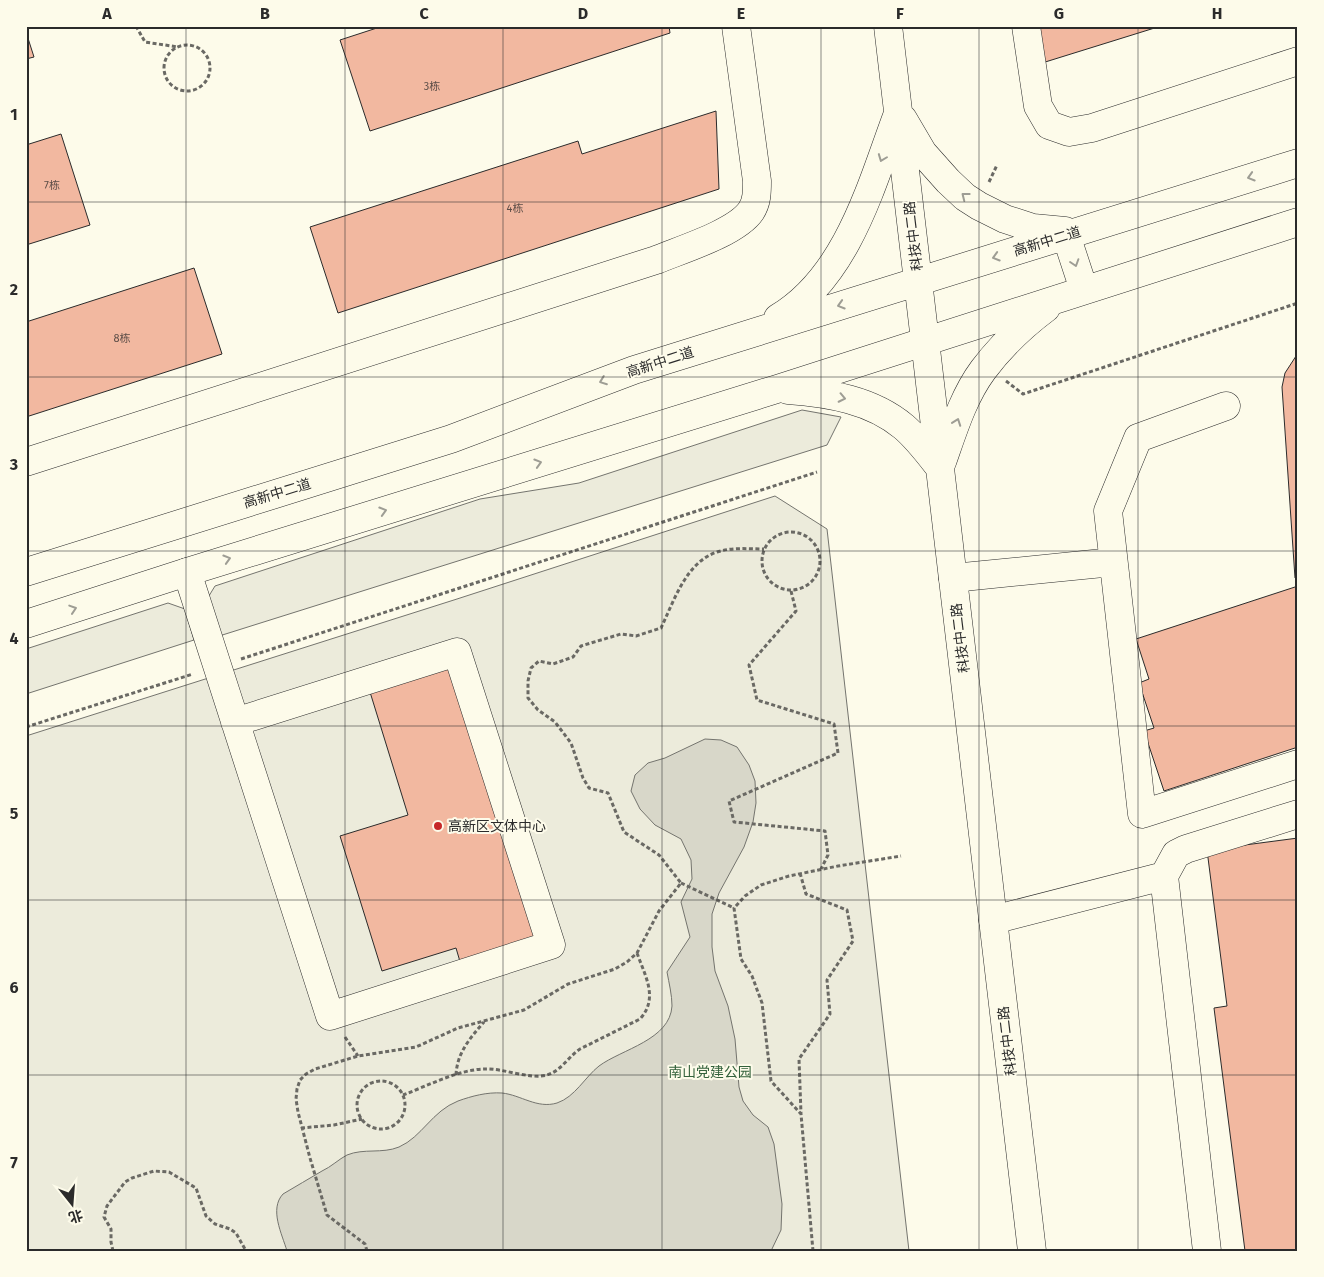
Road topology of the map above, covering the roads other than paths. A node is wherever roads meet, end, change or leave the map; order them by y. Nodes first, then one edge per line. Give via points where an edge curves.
1 (736, 26) edge
2 (888, 26) edge
3 (1026, 26) edge
4 (1298, 62) edge
5 (899, 112) junction
6 (1298, 163) edge
7 (1298, 222) edge
8 (1071, 233) junction
9 (919, 281) junction
10 (1071, 294) junction
11 (756, 331) junction
12 (926, 342) junction
13 (776, 390) junction
14 (1226, 406) dead end
15 (26, 462) edge
16 (940, 468) junction
17 (1114, 562) junction
18 (26, 572) edge
19 (187, 572) junction
20 (953, 578) junction
21 (26, 624) edge
22 (236, 722) junction
23 (1298, 764) edge
24 (1298, 814) edge
25 (1164, 876) junction
26 (993, 920) junction
27 (1032, 1251) edge
28 (1207, 1251) edge

1 - 15 main road via 757,182 757,198 750,212 737,224 656,260
2 - 5 main road, 科技中二路
3 - 4 main road via 1038,106 1049,125 1069,132 1092,128
8 -> 5 main road via 1033,228 1006,219 965,197 924,153
5 - 9 main road, 科技中二路
5 -> 11 main road via 855,228 843,250 810,292 786,313
6 -> 8 main road, 高新中二道
7 - 10 main road
8 -> 9 main road, 高新中二道
8 -> 10 main road
9 -> 11 main road, 高新中二道
9 - 12 main road, 科技中二路
10 - 12 main road
16 -> 10 main road via 959,416 982,371 1024,325
11 -> 18 main road, 高新中二道 via 634,370 451,439
12 - 13 main road
12 - 16 main road, 科技中二路
13 -> 16 main road via 816,392 851,399 879,411 904,427
19 -> 13 main road
14 - 17 main road via 1138,438 1108,511
16 - 20 main road, 科技中二路
17 - 20 main road
17 - 23 main road via 1142,814
21 -> 19 main road
19 - 22 main road
20 - 26 main road, 科技中二路
22 - 22 main road via 330,1016 551,945 457,652
24 - 25 main road via 1186,849 1176,854
25 - 26 main road
25 - 28 main road
26 - 27 main road, 科技中二路

